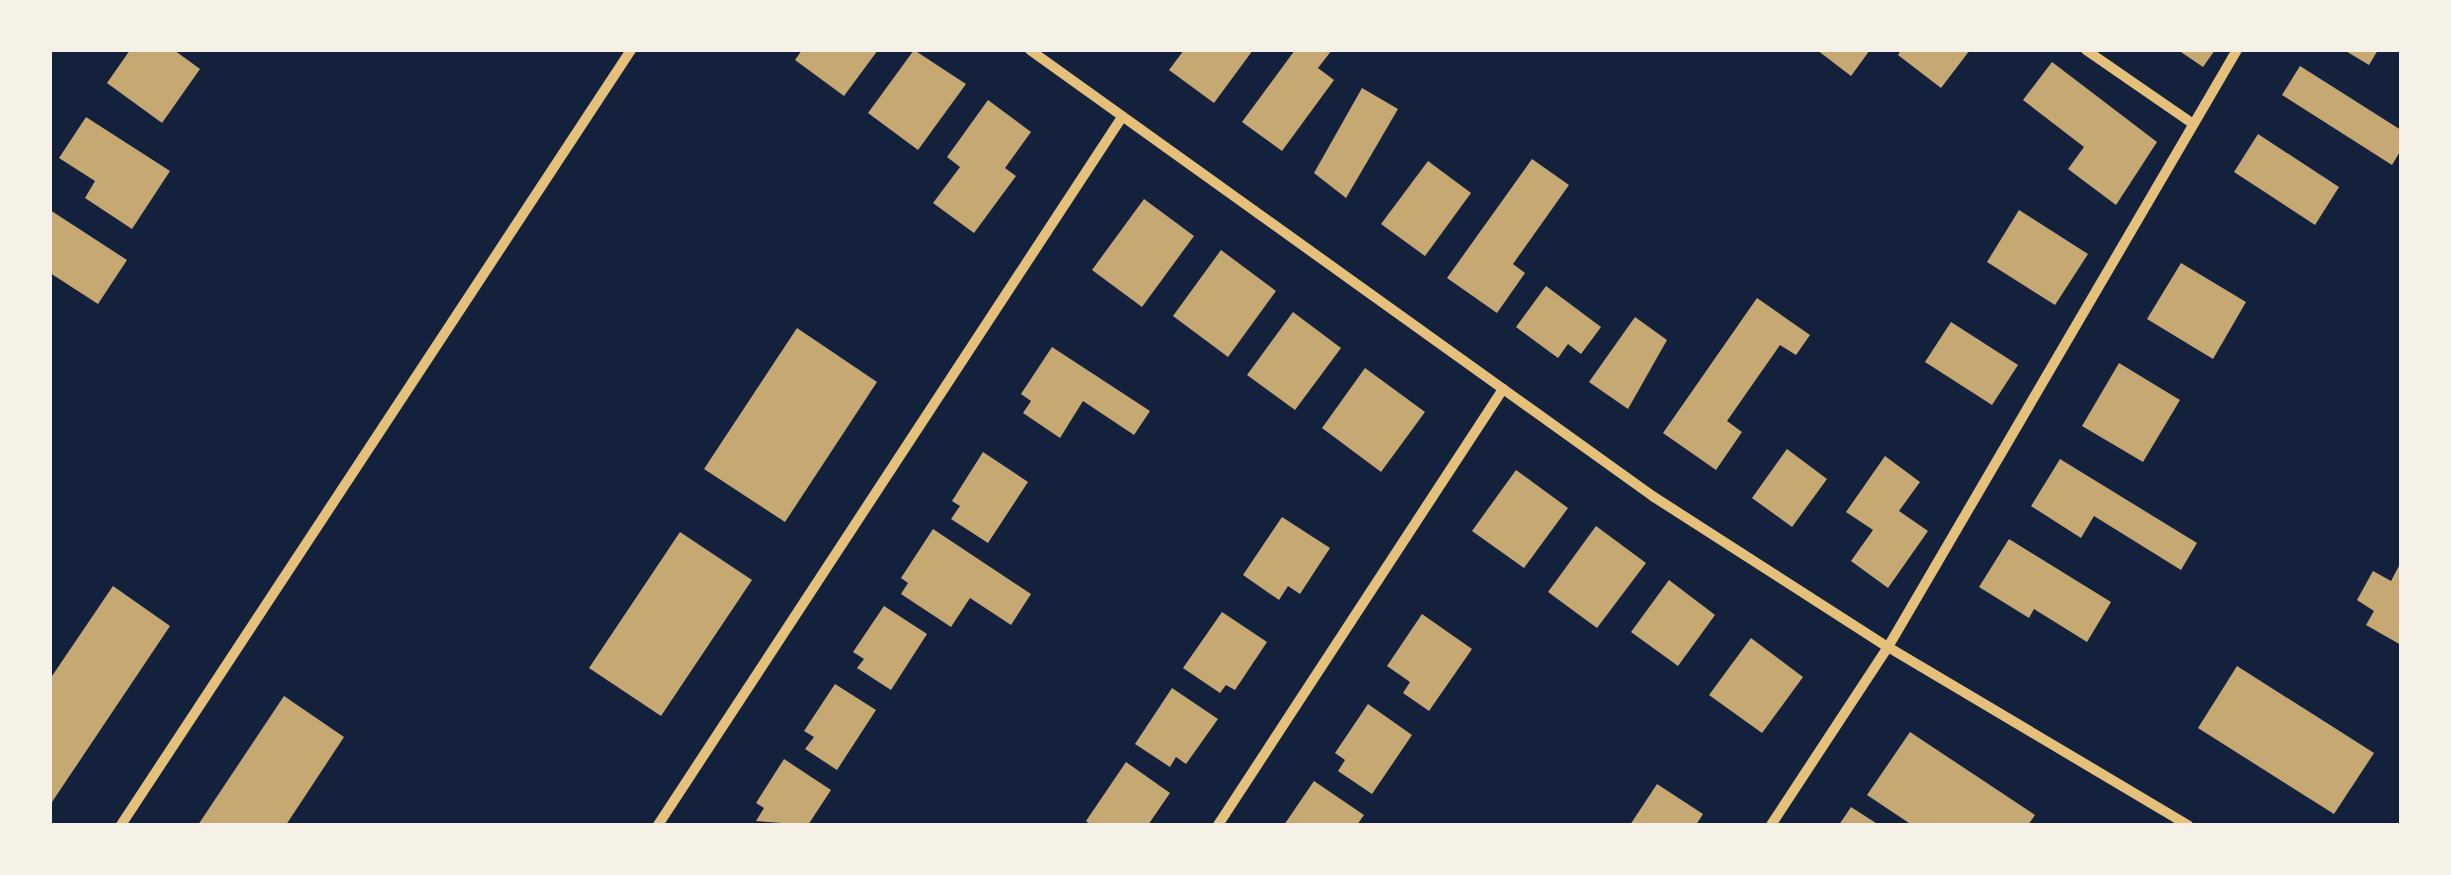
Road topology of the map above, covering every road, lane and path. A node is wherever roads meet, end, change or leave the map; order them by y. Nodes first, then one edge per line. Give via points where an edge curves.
1 (631, 50) edge
2 (1030, 50) edge
3 (2086, 50) edge
4 (2238, 50) edge
5 (1122, 116) junction
6 (2192, 123) junction
7 (1502, 389) junction
8 (1888, 647) junction
9 (120, 825) edge
10 (658, 825) edge
11 (1218, 825) edge
12 (1771, 825) edge
13 (2188, 825) edge

1 - 9 street
2 - 5 street
3 - 6 street
4 - 6 street
5 - 7 street
5 - 10 street
6 - 8 street
7 - 8 street via 1654,498
7 - 11 street
8 - 12 street
8 - 13 street

